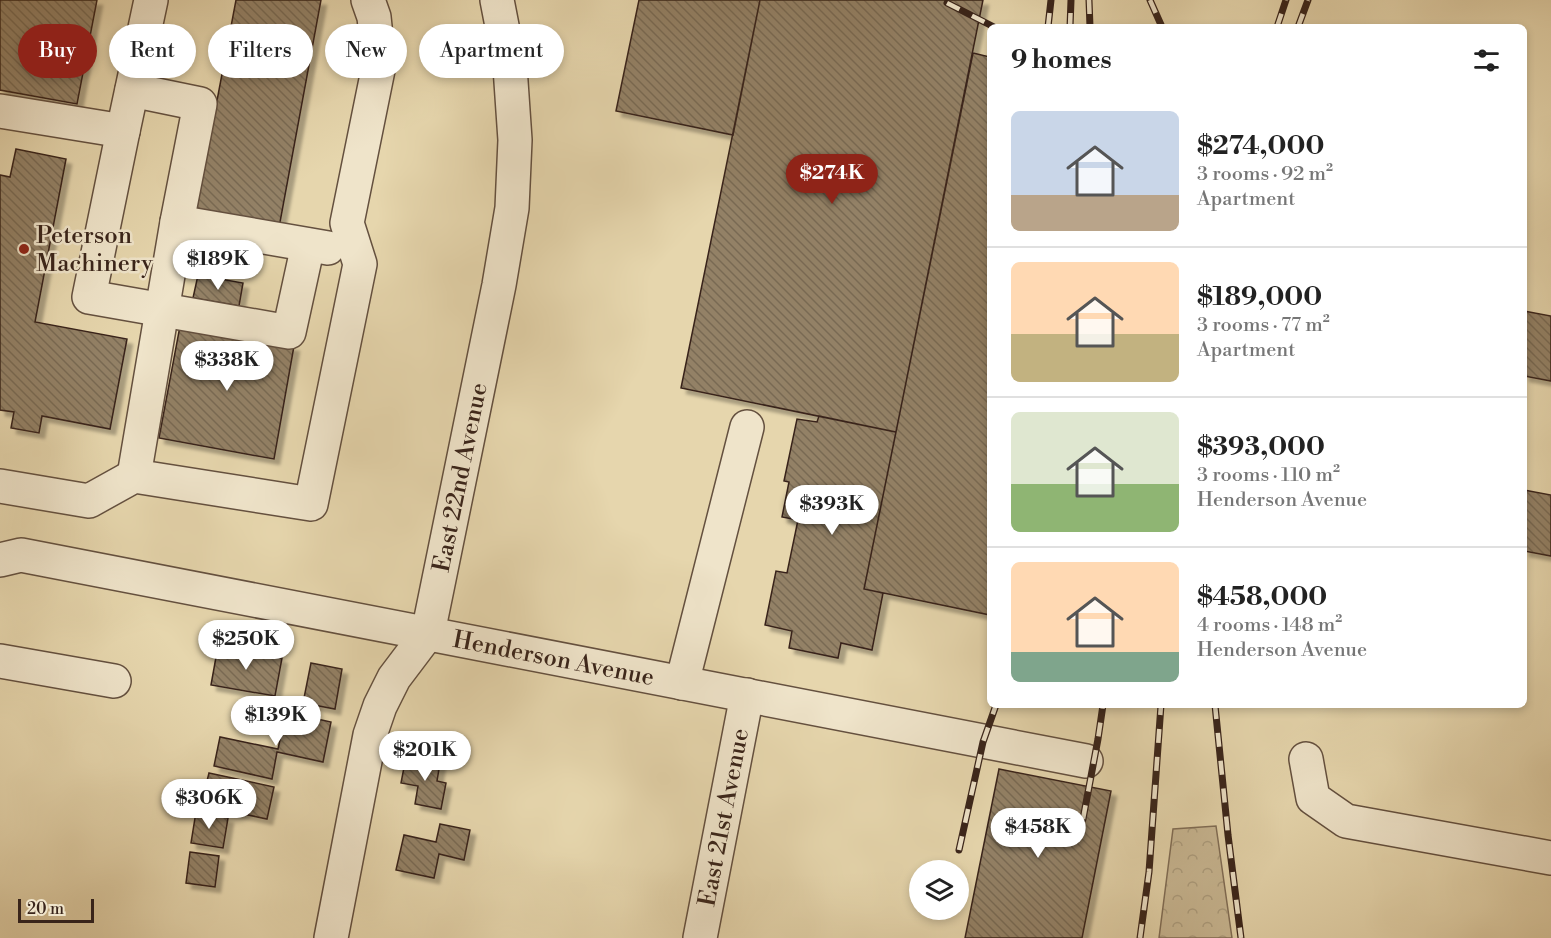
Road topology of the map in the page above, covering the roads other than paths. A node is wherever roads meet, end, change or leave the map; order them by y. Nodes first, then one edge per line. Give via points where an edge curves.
1 (151, 0) edge
2 (369, 0) edge
3 (496, 0) edge
4 (132, 90) junction
5 (0, 111) edge
6 (123, 131) junction
7 (177, 222) junction
8 (308, 245) junction
9 (356, 253) junction
10 (162, 310) junction
11 (747, 427) dead end
12 (134, 476) junction
13 (0, 486) edge
14 (11, 558) edge
15 (428, 633) junction
16 (0, 661) edge
17 (114, 681) dead end
18 (682, 683) junction
19 (747, 695) junction
20 (1306, 759) dead end
21 (1086, 762) dead end
22 (1551, 858) edge
23 (331, 938) edge
24 (700, 938) edge

1 - 4 street
2 - 9 street via 379,65 347,223
3 - 15 street, East 22nd Avenue via 510,67 515,140 512,208 500,285
4 - 6 street
4 - 7 street via 200,104
5 - 6 street
6 - 10 street via 89,297
7 - 8 street
7 - 10 street
8 - 9 street
8 - 10 street via 289,332
9 - 12 street via 360,264 311,504
10 - 12 street
11 - 18 street
12 - 13 street via 89,501
14 - 15 street, Henderson Avenue
15 - 18 street, Henderson Avenue
15 - 23 street, East 22nd Avenue via 394,678 370,735
16 - 17 street
18 - 19 street, Henderson Avenue
19 - 21 street, Henderson Avenue
19 - 24 street, East 21st Avenue
20 - 22 street via 1313,798 1346,821

